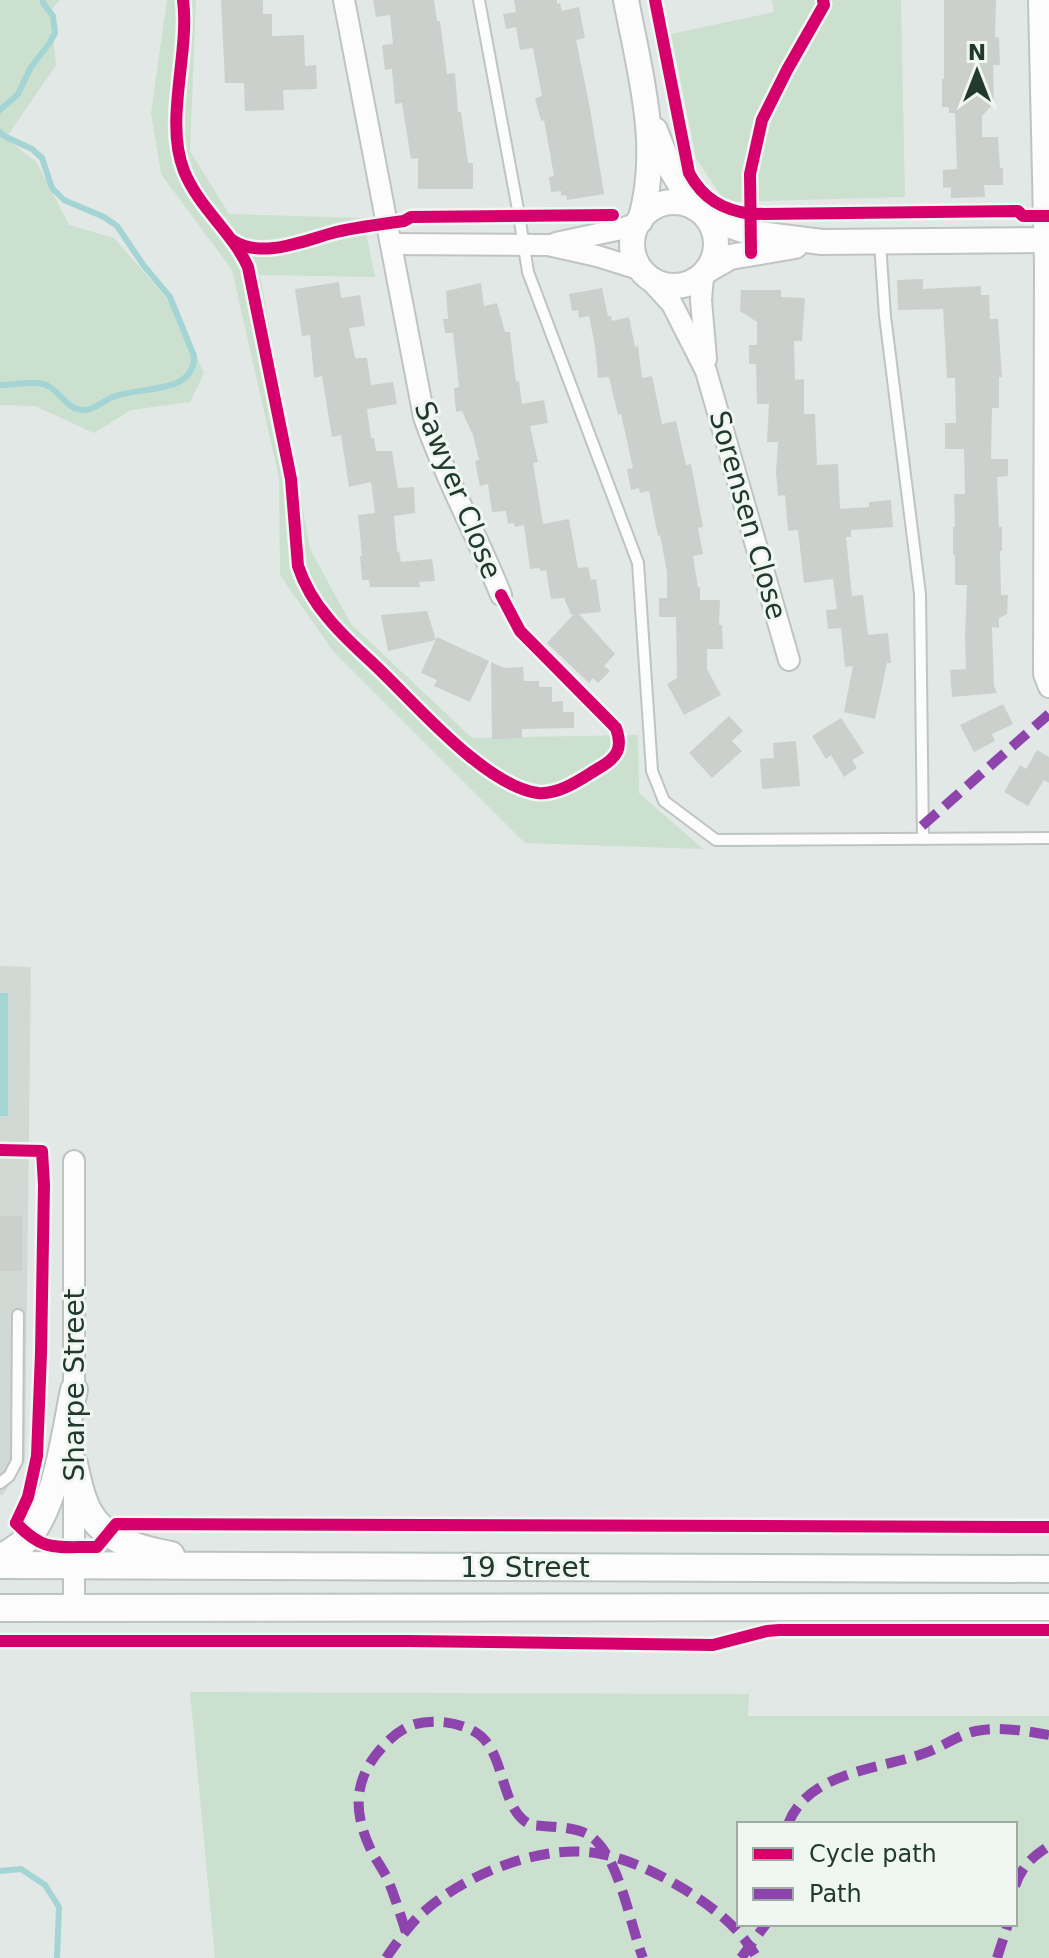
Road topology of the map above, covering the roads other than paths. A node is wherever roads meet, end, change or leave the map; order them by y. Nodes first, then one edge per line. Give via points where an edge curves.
1 (344, 0) edge
2 (479, 0) edge
3 (626, 0) edge
4 (1039, 0) edge
5 (648, 112) junction
6 (702, 213) junction
7 (639, 222) junction
8 (1047, 240) edge
9 (880, 241) junction
10 (822, 242) junction
11 (391, 244) junction
12 (523, 244) junction
13 (548, 245) junction
14 (706, 272) junction
15 (646, 276) junction
16 (706, 371) junction
17 (501, 595) dead end
18 (789, 660) dead end
19 (1049, 687) edge
20 (1049, 838) edge
21 (923, 839) junction
22 (74, 1161) dead end
23 (18, 1315) dead end
24 (74, 1390) junction
25 (74, 1464) junction
26 (0, 1483) edge
27 (0, 1558) edge
28 (0, 1565) edge
29 (74, 1566) junction
30 (234, 1566) junction
31 (1049, 1569) edge
32 (1049, 1607) edge
33 (0, 1608) edge
34 (74, 1608) junction

1 - 11 street, Sawyer Close
2 - 12 lane
3 - 5 street
4 - 8 street
5 - 6 street via 669,166
5 - 7 street via 650,169
6 - 7 street via 678,202 658,204
6 - 10 street via 751,233
6 - 14 street via 716,232
7 - 13 street
7 - 15 street via 631,243 636,264
8 - 9 street
8 - 19 street via 1044,674
9 - 10 street
9 - 21 lane via 920,594
10 - 14 street via 730,257
11 - 12 street
11 - 17 street, Sawyer Close via 424,417
12 - 13 street
12 - 21 lane via 528,272 638,563 652,771 664,801 716,840
13 - 15 street via 597,256
14 - 15 street via 680,286
14 - 16 street, Sorensen Close via 701,300
15 - 16 street, Sorensen Close via 672,304
16 - 18 street, Sorensen Close
20 - 21 lane
22 - 24 street, Sharpe Street
23 - 26 lane via 17,1461
24 - 25 street, Sharpe Street
24 - 27 main road via 43,1514 30,1536
25 - 29 street, Sharpe Street
25 - 30 main road via 90,1514 107,1534 144,1549
28 - 29 main road, 19 Street
29 - 30 main road, 19 Street
29 - 34 street, Sharpe Street
30 - 31 main road, 19 Street
32 - 34 main road, 19 Street
33 - 34 main road, 19 Street

